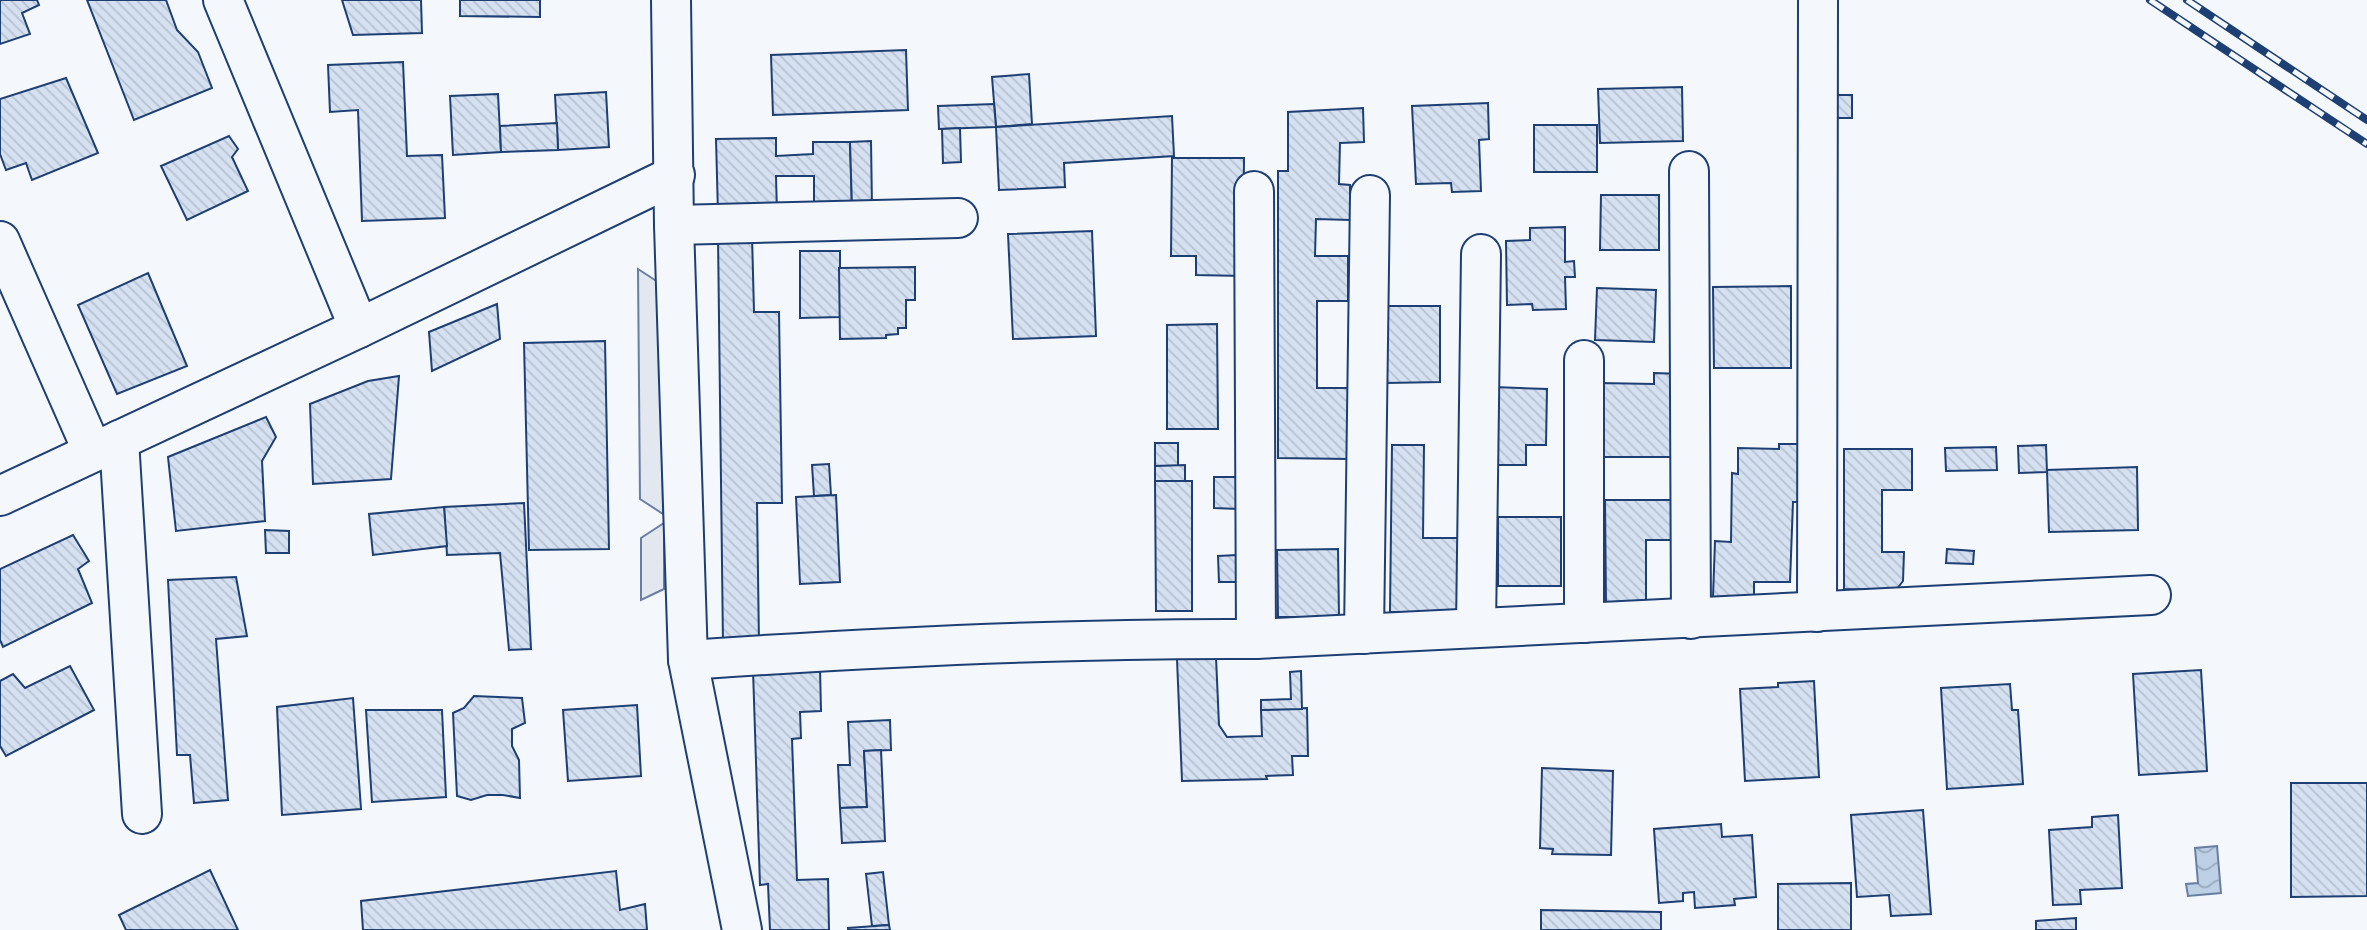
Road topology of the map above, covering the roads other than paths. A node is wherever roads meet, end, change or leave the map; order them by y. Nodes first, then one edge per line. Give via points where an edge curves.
1 (223, 0) edge
2 (671, 0) edge
3 (1818, 0) edge
4 (1689, 171) dead end
5 (675, 175) junction
6 (1254, 191) dead end
7 (1370, 194) dead end
8 (958, 218) dead end
9 (674, 225) junction
10 (0, 241) edge
11 (1481, 254) dead end
12 (359, 328) junction
13 (1584, 360) dead end
14 (106, 446) junction
15 (0, 496) edge
16 (2151, 595) dead end
17 (1816, 612) junction
18 (1691, 619) junction
19 (1584, 623) junction
20 (1476, 628) junction
21 (1364, 634) junction
22 (1256, 639) junction
23 (688, 660) junction
24 (142, 814) dead end
25 (742, 930) edge

1 - 12 street
2 - 5 street
3 - 17 street
4 - 18 street
5 - 9 street
5 - 12 street
6 - 22 street
7 - 21 street
8 - 9 street
9 - 23 street
10 - 14 street
11 - 20 street
12 - 14 street
13 - 19 street
14 - 15 street
14 - 24 street
16 - 17 street
17 - 18 street
18 - 19 street
19 - 20 street
20 - 21 street
21 - 22 street
22 - 23 street via 856,649
23 - 25 street

